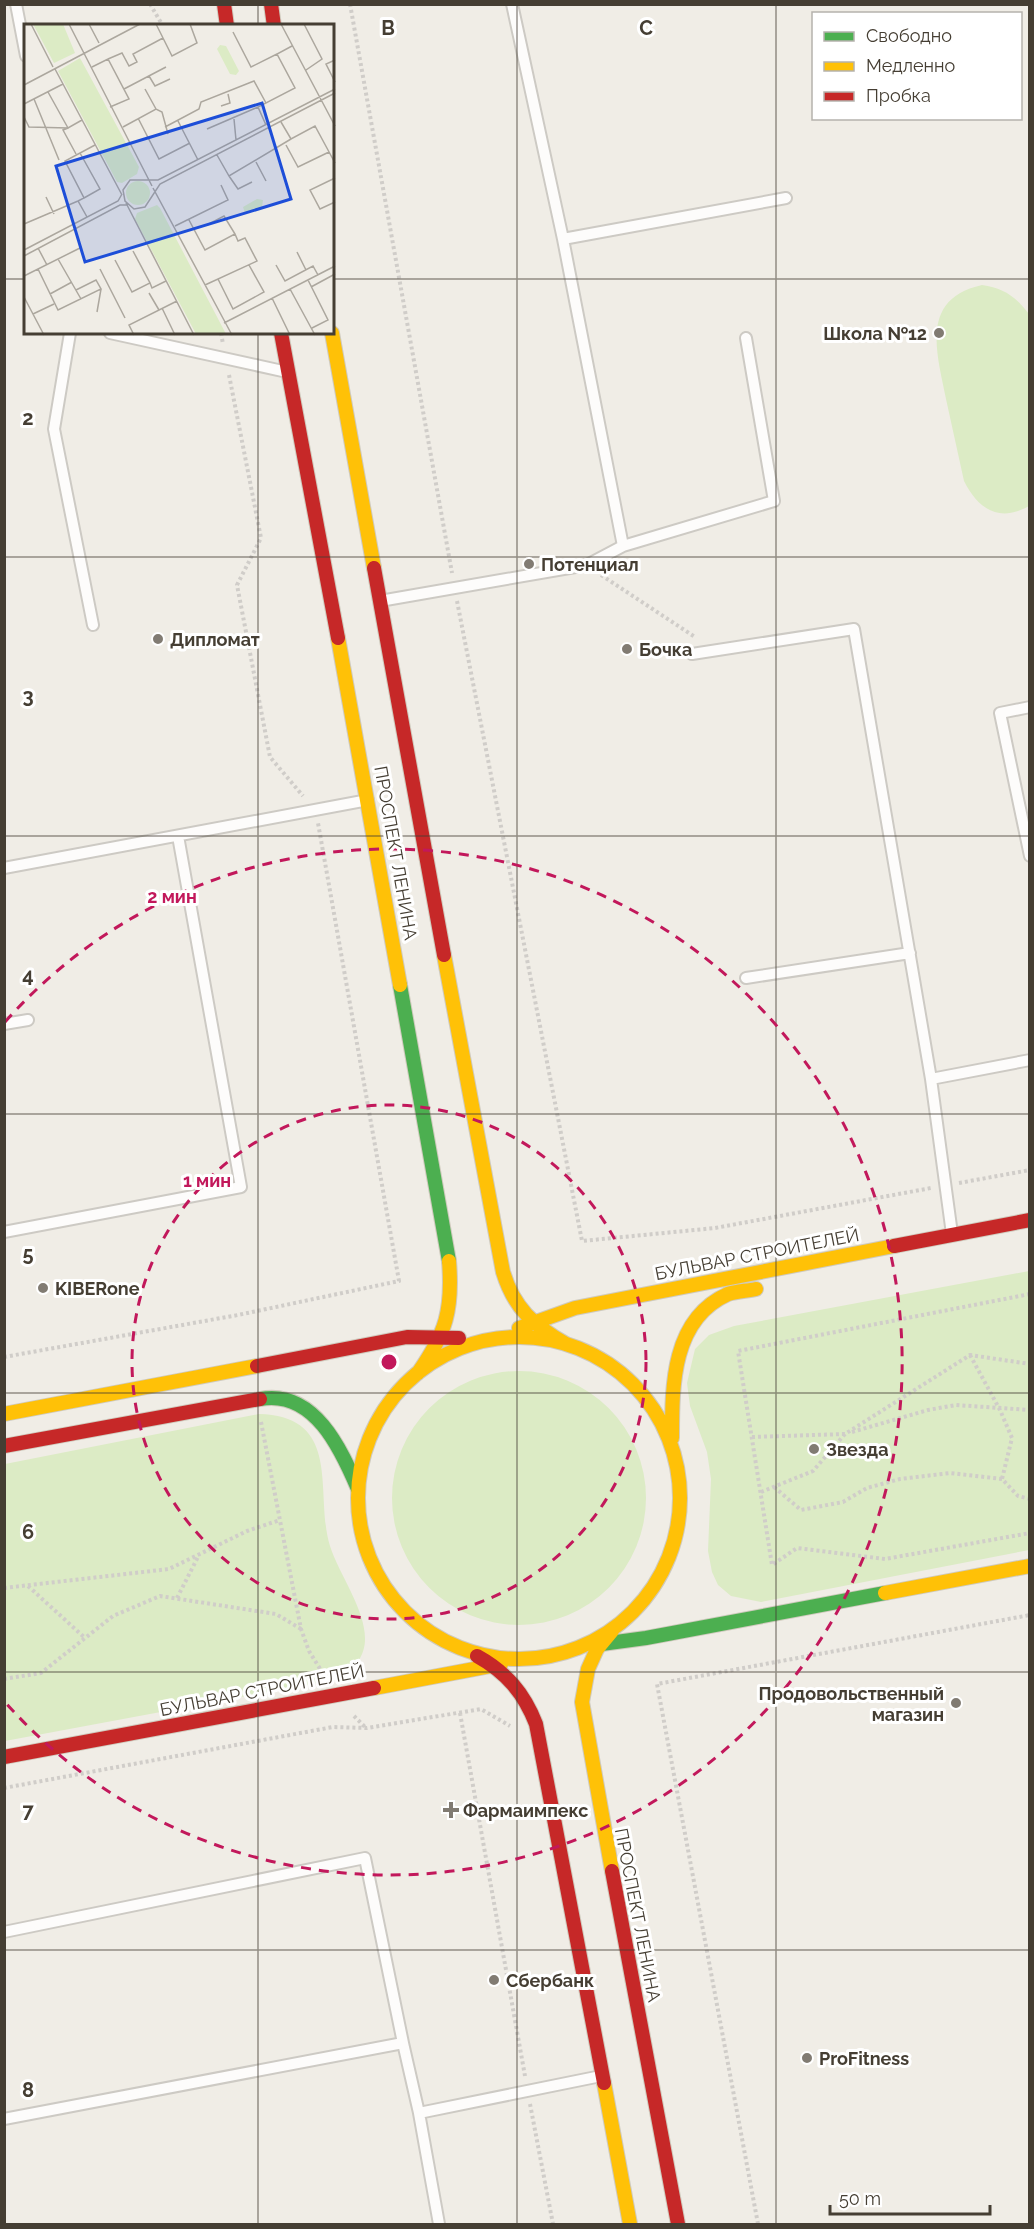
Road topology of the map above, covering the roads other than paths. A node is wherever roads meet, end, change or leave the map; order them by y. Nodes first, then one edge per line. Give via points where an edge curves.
1 (16, 4) edge
2 (224, 4) edge
3 (270, 4) edge
4 (512, 4) edge
5 (224, 24) edge
6 (274, 24) edge
7 (24, 50) edge
8 (786, 198) dead end
9 (563, 239) junction
10 (70, 334) edge
11 (115, 334) edge
12 (281, 334) edge
13 (332, 334) edge
14 (746, 338) dead end
15 (288, 372) junction
16 (622, 546) junction
17 (380, 601) junction
18 (93, 625) dead end
19 (692, 654) dead end
20 (1029, 707) edge
21 (368, 800) junction
22 (178, 836) junction
23 (1029, 856) edge
24 (4, 868) edge
25 (910, 953) junction
26 (746, 978) dead end
27 (28, 1020) dead end
28 (4, 1024) edge
29 (1029, 1060) edge
30 (931, 1079) junction
31 (1029, 1220) edge
32 (4, 1232) edge
33 (952, 1235) junction
34 (775, 1286) dead end
35 (530, 1322) junction
36 (442, 1336) junction
37 (490, 1340) junction
38 (566, 1344) junction
39 (418, 1373) junction
40 (4, 1414) edge
41 (672, 1443) junction
42 (4, 1446) edge
43 (358, 1490) junction
44 (1029, 1566) edge
45 (620, 1623) junction
46 (599, 1645) junction
47 (574, 1647) junction
48 (462, 1648) junction
49 (527, 1658) junction
50 (494, 1665) junction
51 (4, 1757) edge
52 (4, 1932) edge
53 (403, 2043) junction
54 (602, 2076) junction
55 (419, 2113) junction
56 (4, 2119) edge
57 (439, 2224) edge
58 (630, 2224) edge
59 (678, 2224) edge

1 - 7 lane
2 - 5 main road
3 - 6 main road
4 - 9 lane
8 - 9 lane
9 - 16 lane
10 - 18 lane via 54,429
11 - 15 lane
12 - 15 main road, ПРОСПЕКТ ЛЕНИНА
13 - 17 main road, ПРОСПЕКТ ЛЕНИНА
14 - 16 lane via 774,501
15 - 21 main road, ПРОСПЕКТ ЛЕНИНА
16 - 17 lane via 586,566
17 - 35 main road, ПРОСПЕКТ ЛЕНИНА via 498,1254 507,1291
19 - 25 lane via 854,629
20 - 23 lane via 1000,713
21 - 22 lane
21 - 36 main road, ПРОСПЕКТ ЛЕНИНА via 449,1262 452,1305
22 - 24 lane
22 - 32 lane via 241,1187
25 - 26 lane
25 - 30 lane
27 - 28 lane
29 - 30 lane
30 - 33 lane
31 - 33 main road, БУЛЬВАР СТРОИТЕЛЕЙ
33 - 35 main road, БУЛЬВАР СТРОИТЕЛЕЙ via 575,1308
34 - 41 main road, БУЛЬВАР СТРОИТЕЛЕЙ via 729,1294 699,1313 677,1360 672,1391
35 - 37 main road, БУЛЬВАР СТРОИТЕЛЕЙ
35 - 38 main road, ПРОСПЕКТ ЛЕНИНА
36 - 37 main road
36 - 39 main road, ПРОСПЕКТ ЛЕНИНА
36 - 40 main road via 407,1338
37 - 38 main road via 540,1339
37 - 39 main road via 461,1348
38 - 41 main road via 595,1356 624,1376 642,1393
39 - 43 main road via 384,1412 366,1453
41 - 45 main road via 681,1503 677,1530 658,1583 640,1607
42 - 43 main road via 269,1397 296,1403 327,1427 341,1448
43 - 48 main road via 362,1539 385,1587 417,1622
44 - 46 main road
45 - 46 main road, ПРОСПЕКТ ЛЕНИНА
45 - 47 main road
46 - 47 main road
46 - 59 main road, ПРОСПЕКТ ЛЕНИНА via 588,1663 583,1683 582,1714
47 - 49 main road, БУЛЬВАР СТРОИТЕЛЕЙ
48 - 49 main road via 500,1657
48 - 50 main road
49 - 50 main road, БУЛЬВАР СТРОИТЕЛЕЙ
50 - 51 main road, БУЛЬВАР СТРОИТЕЛЕЙ
50 - 54 main road via 518,1687 536,1724
52 - 53 lane via 364,1858
53 - 55 lane
53 - 56 lane
54 - 55 lane
54 - 58 main road
55 - 57 lane

